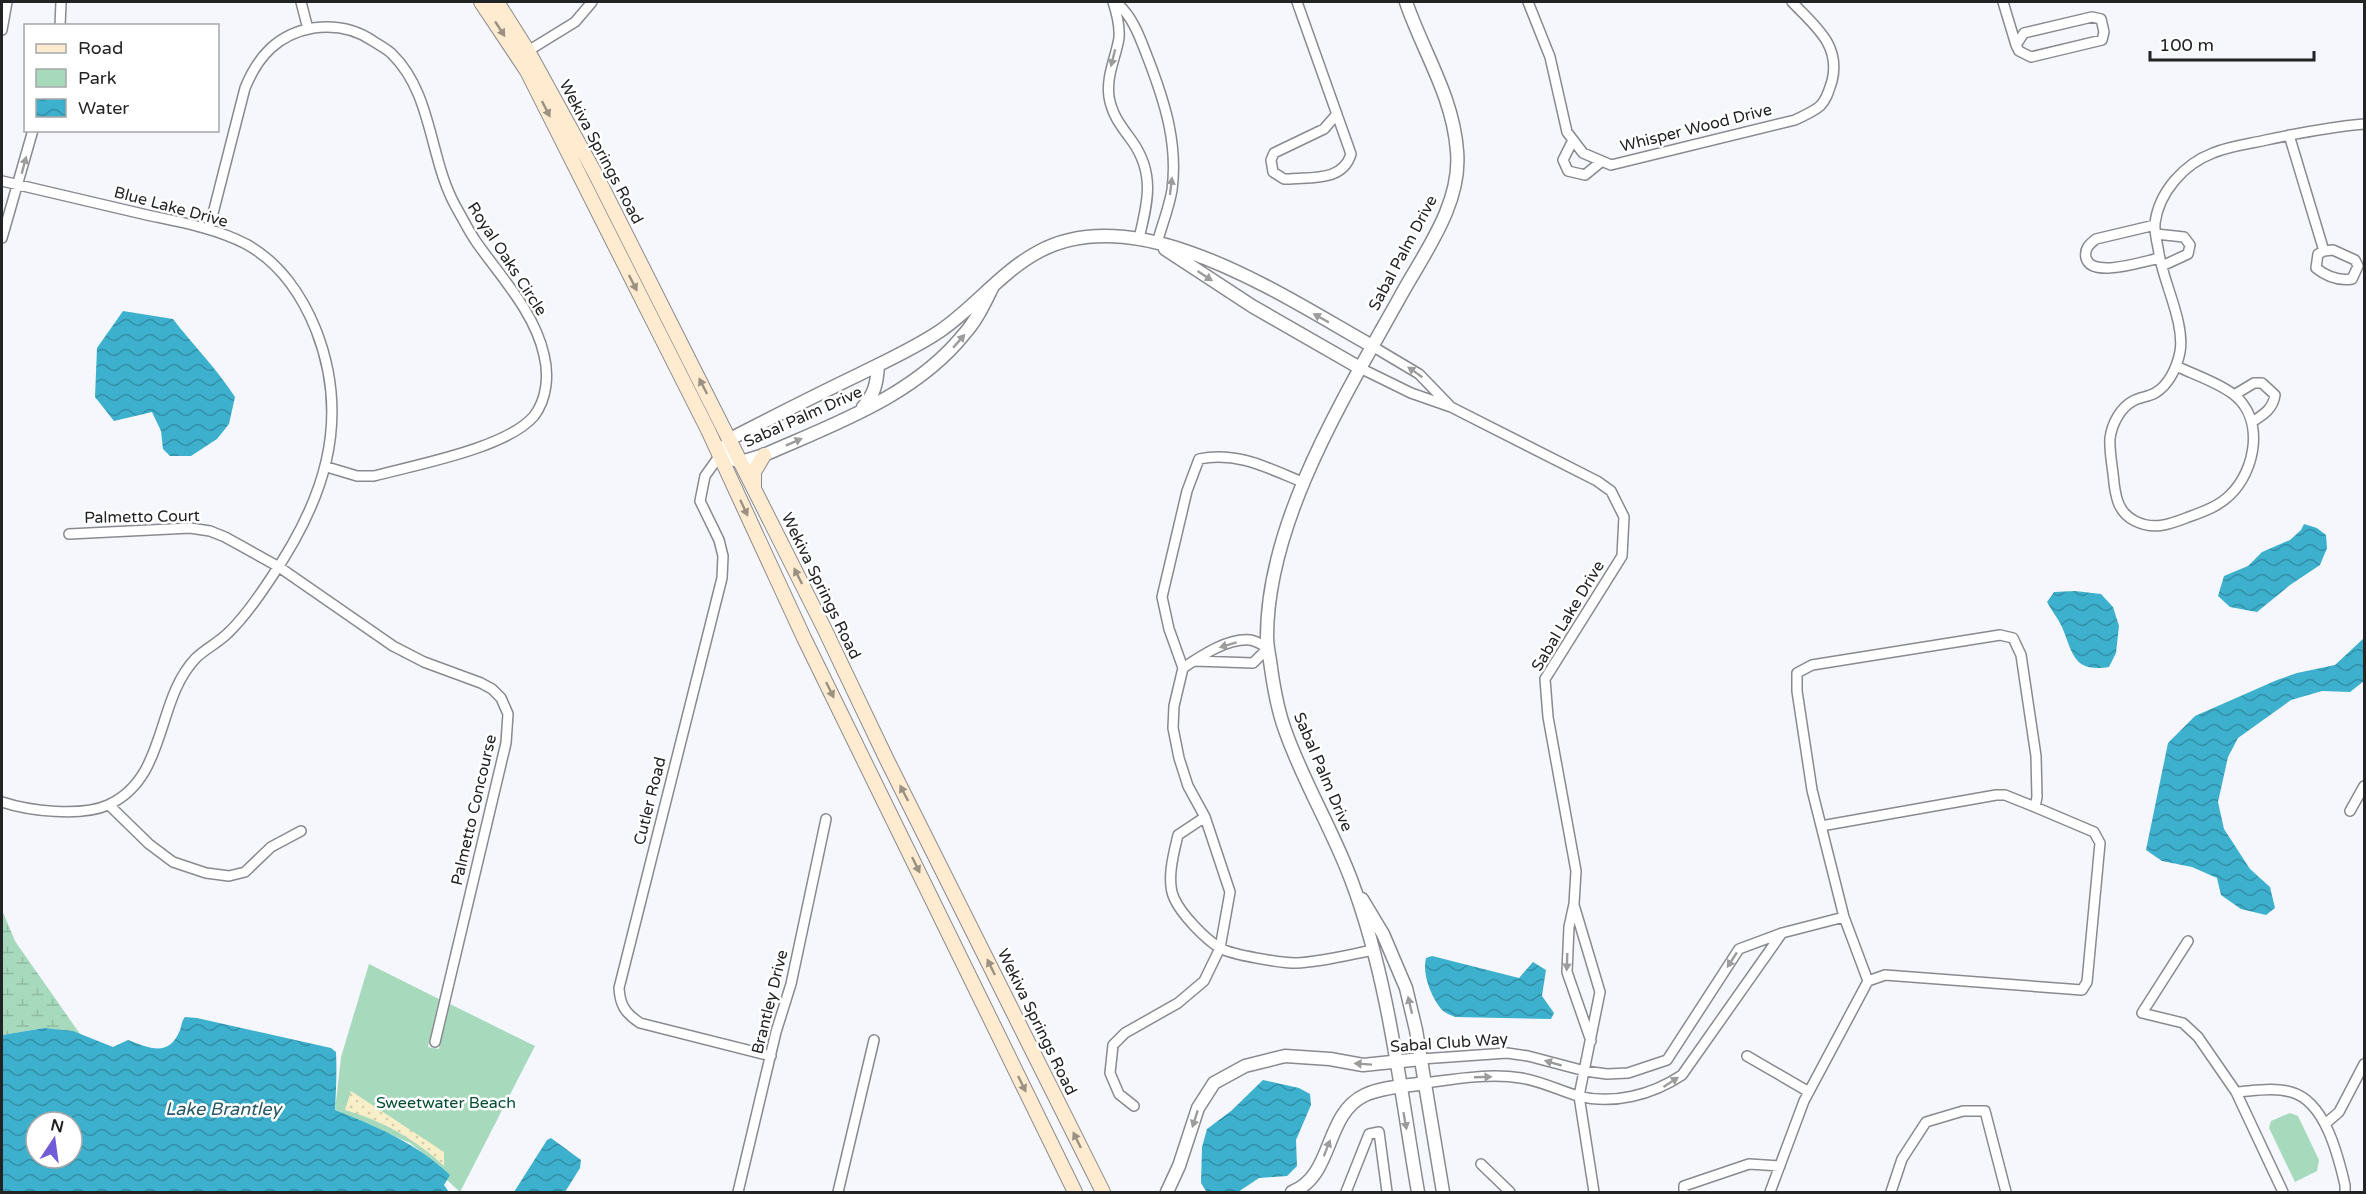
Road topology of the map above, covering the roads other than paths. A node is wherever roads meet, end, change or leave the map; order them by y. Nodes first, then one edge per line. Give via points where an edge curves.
1 (7, 2) edge
2 (61, 2) edge
3 (301, 2) edge
4 (482, 2) edge
5 (497, 2) edge
6 (592, 2) edge
7 (1114, 2) edge
8 (1297, 2) edge
9 (1406, 2) edge
10 (1528, 2) edge
11 (1792, 2) edge
12 (2003, 2) edge
13 (60, 24) edge
14 (308, 29) junction
15 (2, 30) edge
16 (2016, 45) junction
17 (523, 54) junction
18 (1337, 114) junction
19 (2364, 124) edge
20 (32, 132) edge
21 (2289, 135) junction
22 (1573, 140) junction
23 (1602, 161) junction
24 (2, 181) edge
25 (19, 185) junction
26 (209, 229) junction
27 (2155, 229) junction
28 (2, 238) edge
29 (1139, 238) junction
30 (1157, 243) junction
31 (2324, 251) junction
32 (2161, 262) junction
33 (993, 286) junction
34 (1372, 346) junction
35 (878, 365) junction
36 (2176, 366) junction
37 (1360, 368) junction
38 (2234, 395) junction
39 (1451, 407) junction
40 (859, 411) junction
41 (2252, 422) junction
42 (730, 439) junction
43 (720, 455) junction
44 (764, 455) junction
45 (741, 462) junction
46 (327, 467) junction
47 (1302, 482) junction
48 (754, 487) junction
49 (69, 534) dead end
50 (279, 567) junction
51 (824, 628) junction
52 (804, 638) junction
53 (1268, 648) junction
54 (1195, 661) junction
55 (1183, 668) junction
56 (886, 758) junction
57 (868, 768) junction
58 (2364, 786) edge
59 (2, 802) edge
60 (109, 805) junction
61 (2035, 807) junction
62 (2350, 811) dead end
63 (1205, 818) junction
64 (826, 819) dead end
65 (1821, 826) junction
66 (301, 831) dead end
67 (1352, 882) junction
68 (1574, 904) junction
69 (1844, 917) junction
70 (1782, 933) junction
71 (2187, 941) dead end
72 (1220, 948) junction
73 (1373, 950) junction
74 (1868, 981) junction
75 (874, 1040) dead end
76 (1591, 1041) junction
77 (435, 1042) dead end
78 (771, 1056) junction
79 (1747, 1056) dead end
80 (1421, 1059) junction
81 (1396, 1063) junction
82 (2364, 1064) edge
83 (1584, 1071) junction
84 (1425, 1083) junction
85 (1399, 1087) junction
86 (1809, 1092) junction
87 (2235, 1092) junction
88 (1579, 1096) junction
89 (1134, 1106) dead end
90 (2325, 1124) junction
91 (1481, 1164) dead end
92 (1780, 1166) junction
93 (738, 1192) edge
94 (838, 1192) edge
95 (1075, 1192) edge
96 (1103, 1192) edge
97 (1167, 1192) edge
98 (1292, 1192) edge
99 (1346, 1192) edge
100 (1387, 1192) edge
101 (1418, 1192) edge
102 (1443, 1192) edge
103 (1510, 1192) edge
104 (1594, 1192) edge
105 (1684, 1192) edge
106 (1770, 1192) edge
107 (1891, 1192) edge
108 (2006, 1192) edge
109 (2283, 1192) edge
110 (2345, 1192) edge

1 - 15 street
2 - 13 street
3 - 14 street
4 -> 17 main road, Wekiva Springs Road
5 - 17 main road, Wekiva Springs Road
6 - 17 street via 575,22
7 -> 29 street via 1119,37 1108,94 1113,114 1146,168 1148,205
30 -> 7 street via 1172,190 1171,127 1137,30 1128,12
8 - 18 street
9 - 34 street, Sabal Palm Drive via 1453,120 1458,154 1455,186 1445,215
10 - 22 street via 1550,57 1567,132
11 - 23 street, Whisper Wood Drive via 1823,35 1834,55 1836,66 1828,94 1819,106 1784,123 1611,165
12 - 16 street
14 - 26 street, Royal Oaks Circle via 285,38 254,66 244,88
14 - 46 street, Royal Oaks Circle via 344,27 366,36 391,53 410,76 454,204 531,321 544,354 548,379 534,416 491,444 374,476 357,476
16 - 16 street via 2024,33 2092,17 2101,19 2104,27 2102,40 2031,57
42 -> 17 main road, Wekiva Springs Road via 595,172
17 -> 43 main road, Wekiva Springs Road via 527,71
18 - 18 street via 1351,154 1342,170 1334,175 1290,179 1273,172 1274,153 1324,129
19 - 21 street
25 -> 20 street
21 - 27 street via 2213,153 2189,167 2171,185 2160,204
21 - 31 street
22 - 23 street, Whisper Wood Drive via 1583,153
22 - 23 street via 1563,160 1568,171 1585,175
24 - 25 street, Blue Lake Drive
25 - 26 street, Blue Lake Drive
25 - 28 street
26 - 46 street, Blue Lake Drive via 245,243 269,259 307,307 329,374 331,438
27 - 32 street
27 - 32 street via 2184,237 2190,245 2188,254
27 - 32 street via 2096,239 2085,252 2093,267 2104,269
29 - 30 street, Sabal Palm Drive
29 - 33 street, Sabal Palm Drive via 1088,235 1060,242 1016,265
34 -> 30 street, Sabal Palm Drive via 1209,259
30 -> 37 street, Sabal Palm Drive via 1252,306
31 - 31 street via 2318,254 2316,268 2324,274 2352,279 2358,266 2355,260 2333,250
32 - 36 street via 2180,334
33 - 35 street, Sabal Palm Drive via 940,331
40 -> 33 street, Sabal Palm Drive via 897,392 948,354 967,332
34 - 37 street, Sabal Palm Drive
39 -> 34 street, Sabal Lake Drive via 1419,374
35 - 40 street via 872,398
35 - 42 street, Sabal Palm Drive
36 - 38 street
36 - 41 street via 2155,393 2133,400 2121,411 2113,427 2110,440 2116,500 2126,516 2157,527 2216,506 2232,494 2243,476 2252,454
37 - 39 street, Sabal Lake Drive
37 - 47 street, Sabal Palm Drive
38 - 41 street
38 - 41 street via 2254,383 2262,383 2275,395 2265,414
39 - 68 street, Sabal Lake Drive via 1611,490 1624,517 1622,556 1545,679 1548,717 1576,871
44 -> 40 street, Sabal Palm Drive
42 - 43 street, Sabal Palm Drive
42 - 45 main road, Wekiva Springs Road
43 - 45 street, Sabal Palm Drive
43 -> 52 main road, Wekiva Springs Road
43 - 78 street, Cutler Road via 705,476 700,501 719,540 722,578 619,988 620,1002 628,1015 640,1023
44 - 45 street, Sabal Palm Drive
44 - 48 main road via 754,472
45 - 48 main road, Wekiva Springs Road
46 - 50 street, Blue Lake Drive via 314,504
47 - 53 street, Sabal Palm Drive via 1270,592
47 - 55 street via 1230,456 1199,459 1187,490 1162,597
51 -> 48 main road, Wekiva Springs Road
49 - 50 street, Palmetto Court via 200,530 225,537
50 - 60 street, Blue Lake Drive via 229,633 196,658 183,676 145,770 129,791
50 - 77 street, Palmetto Concourse via 393,646 492,689 508,714 506,743
51 - 52 main road
51 - 56 main road, Wekiva Springs Road
52 -> 57 main road, Wekiva Springs Road
53 - 54 street via 1252,663
53 -> 54 street via 1250,640 1231,643
53 - 67 street, Sabal Palm Drive via 1285,730
54 - 55 street
55 - 63 street via 1173,728 1188,786
56 - 57 main road
96 -> 56 main road, Wekiva Springs Road
57 -> 95 main road, Wekiva Springs Road
58 - 62 street
59 - 60 street, Blue Lake Drive via 68,811
60 - 66 street via 173,862 218,875 245,872 271,847
61 - 65 street via 1996,795
61 - 65 street via 2036,756 2021,655 2013,638 2000,635 1812,664 1797,673 1798,702
61 - 74 street via 2094,832 2100,843 2087,982 2082,990 1885,975
63 - 72 street via 1230,892
63 - 72 street via 1178,835 1171,864 1173,896 1187,919
64 - 78 street, Brantley Drive via 791,984
65 - 69 street
67 - 73 street, Sabal Palm Drive
80 -> 67 street, Sabal Palm Drive via 1406,988 1383,934
68 - 76 street, Sabal Lake Drive via 1600,992
68 -> 76 street, Sabal Lake Drive via 1567,972
69 - 70 street, Sabal Club Way
69 - 74 street
70 -> 83 street, Sabal Club Way via 1738,950 1667,1060 1628,1073
88 -> 70 street via 1614,1099 1641,1094 1665,1087 1682,1075
71 - 87 street via 2142,1013 2183,1023 2210,1052
72 - 73 street via 1295,963
72 - 89 street via 1204,981 1178,1003 1125,1033 1113,1045 1110,1074 1119,1094
73 - 81 street, Sabal Palm Drive
74 - 86 street
75 - 94 street
76 - 83 street, Sabal Lake Drive
78 - 93 street, Brantley Drive
79 - 86 street
80 - 81 street, Sabal Club Way
83 -> 80 street, Sabal Club Way via 1507,1053
80 - 84 street, Sabal Palm Drive
81 - 85 street, Sabal Palm Drive
81 -> 97 street, Sabal Club Way via 1363,1065 1285,1056 1245,1066 1214,1083 1198,1108
82 - 90 street via 2339,1112
83 - 88 street, Sabal Lake Drive
84 - 85 street
84 -> 88 street via 1475,1077 1522,1078
84 - 102 street, Sabal Palm Drive
98 -> 85 street via 1299,1190 1320,1168 1335,1128 1349,1107 1365,1095
85 -> 101 street, Sabal Palm Drive
86 - 92 street
87 - 90 street via 2294,1092 2311,1105
87 - 109 street
88 - 104 street
90 - 110 street
91 - 103 street
92 - 105 street via 1749,1164 1684,1186
92 - 106 street
99 - 100 street via 1369,1134 1379,1132
107 - 108 street via 1902,1158 1926,1122 1963,1111 1985,1111

